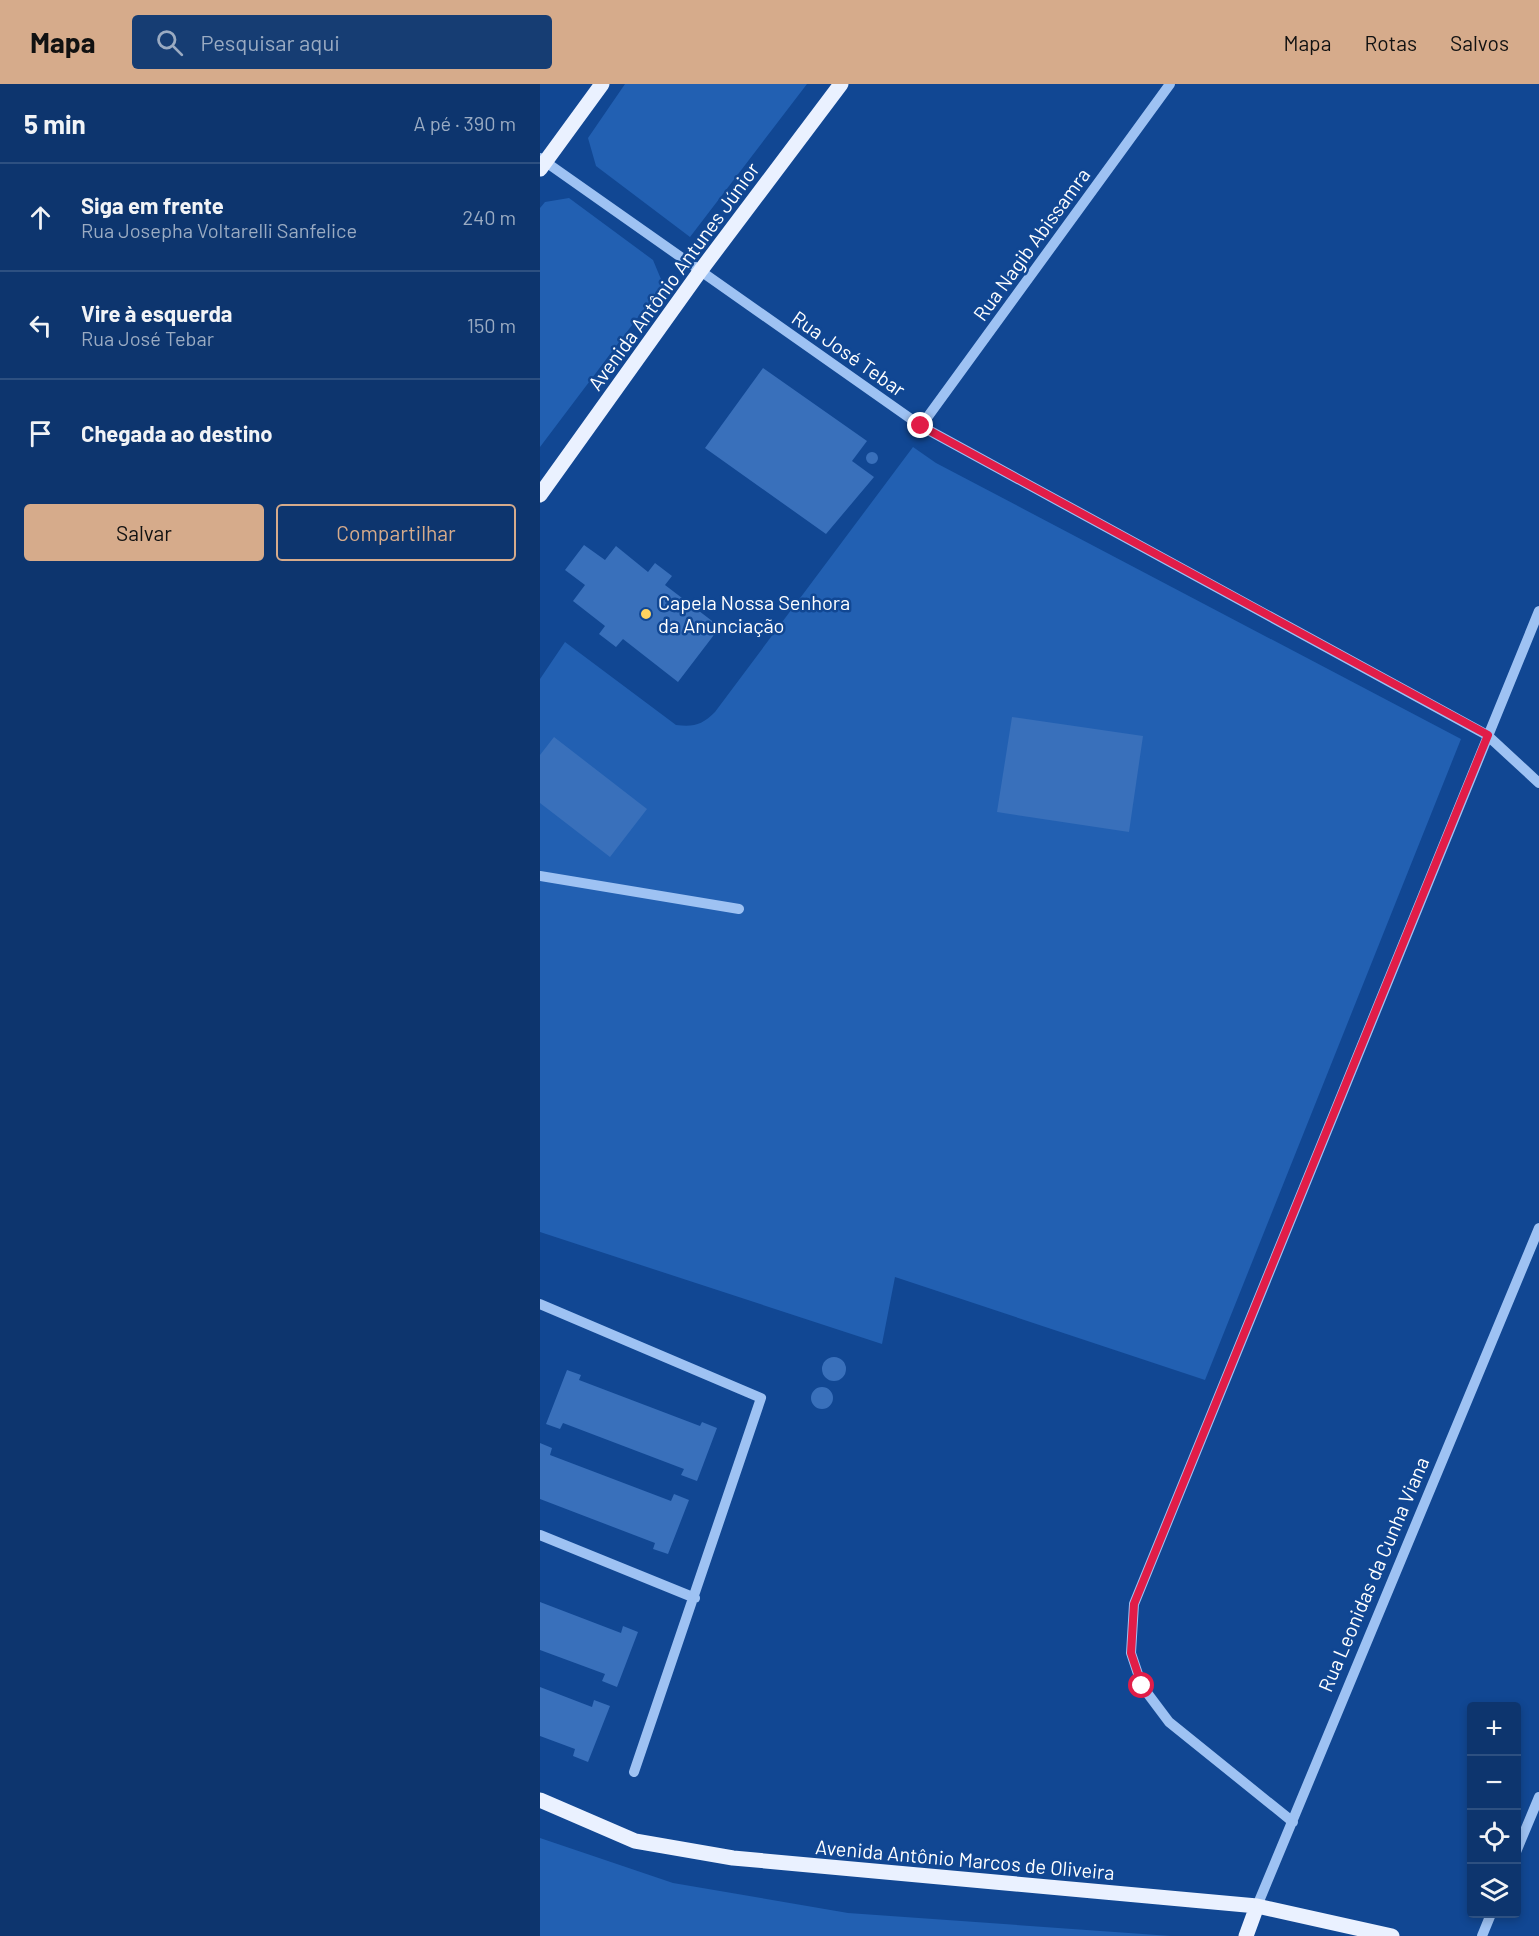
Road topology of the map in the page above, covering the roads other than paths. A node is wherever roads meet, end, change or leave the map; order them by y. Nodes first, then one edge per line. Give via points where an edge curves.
1 (603, 84) edge
2 (841, 84) edge
3 (1170, 84) edge
4 (542, 163) edge
5 (701, 270) junction
6 (921, 426) junction
7 (541, 493) edge
8 (1539, 611) edge
9 (1488, 735) junction
10 (1539, 783) edge
11 (540, 876) edge
12 (739, 909) dead end
13 (1539, 1228) edge
14 (540, 1304) edge
15 (540, 1534) edge
16 (694, 1598) junction
17 (634, 1772) dead end
18 (1539, 1797) edge
19 (540, 1800) edge
20 (1293, 1822) junction
21 (1521, 1840) edge
22 (1257, 1906) junction
23 (1489, 1918) edge
24 (1246, 1936) edge
25 (1392, 1936) edge
26 (1482, 1936) edge

1 - 4 main road
2 - 5 main road, Avenida Antônio Antunes Júnior
3 - 6 street, Rua Nagib Abissamra
4 - 5 street, Rua José Tebar
5 - 6 street, Rua José Tebar
5 - 7 main road, Avenida Antônio Antunes Júnior
6 - 9 street, Rua José Tebar
8 - 9 street
9 - 10 street, Rua José Tebar
9 - 20 street via 1134,1604 1131,1653 1142,1686 1169,1722
11 - 12 street
13 - 20 street, Rua Leonidas da Cunha Viana
14 - 16 street via 761,1398
15 - 16 street
16 - 17 street
18 - 21 street
19 - 22 main road, Avenida Antônio Marcos de Oliveira via 635,1841 733,1858
20 - 22 street, Rua Leonidas da Cunha Viana
22 - 24 main road, Rua Leonidas da Cunha Viana
22 - 25 main road, Avenida Antônio Marcos de Oliveira
23 - 26 street

